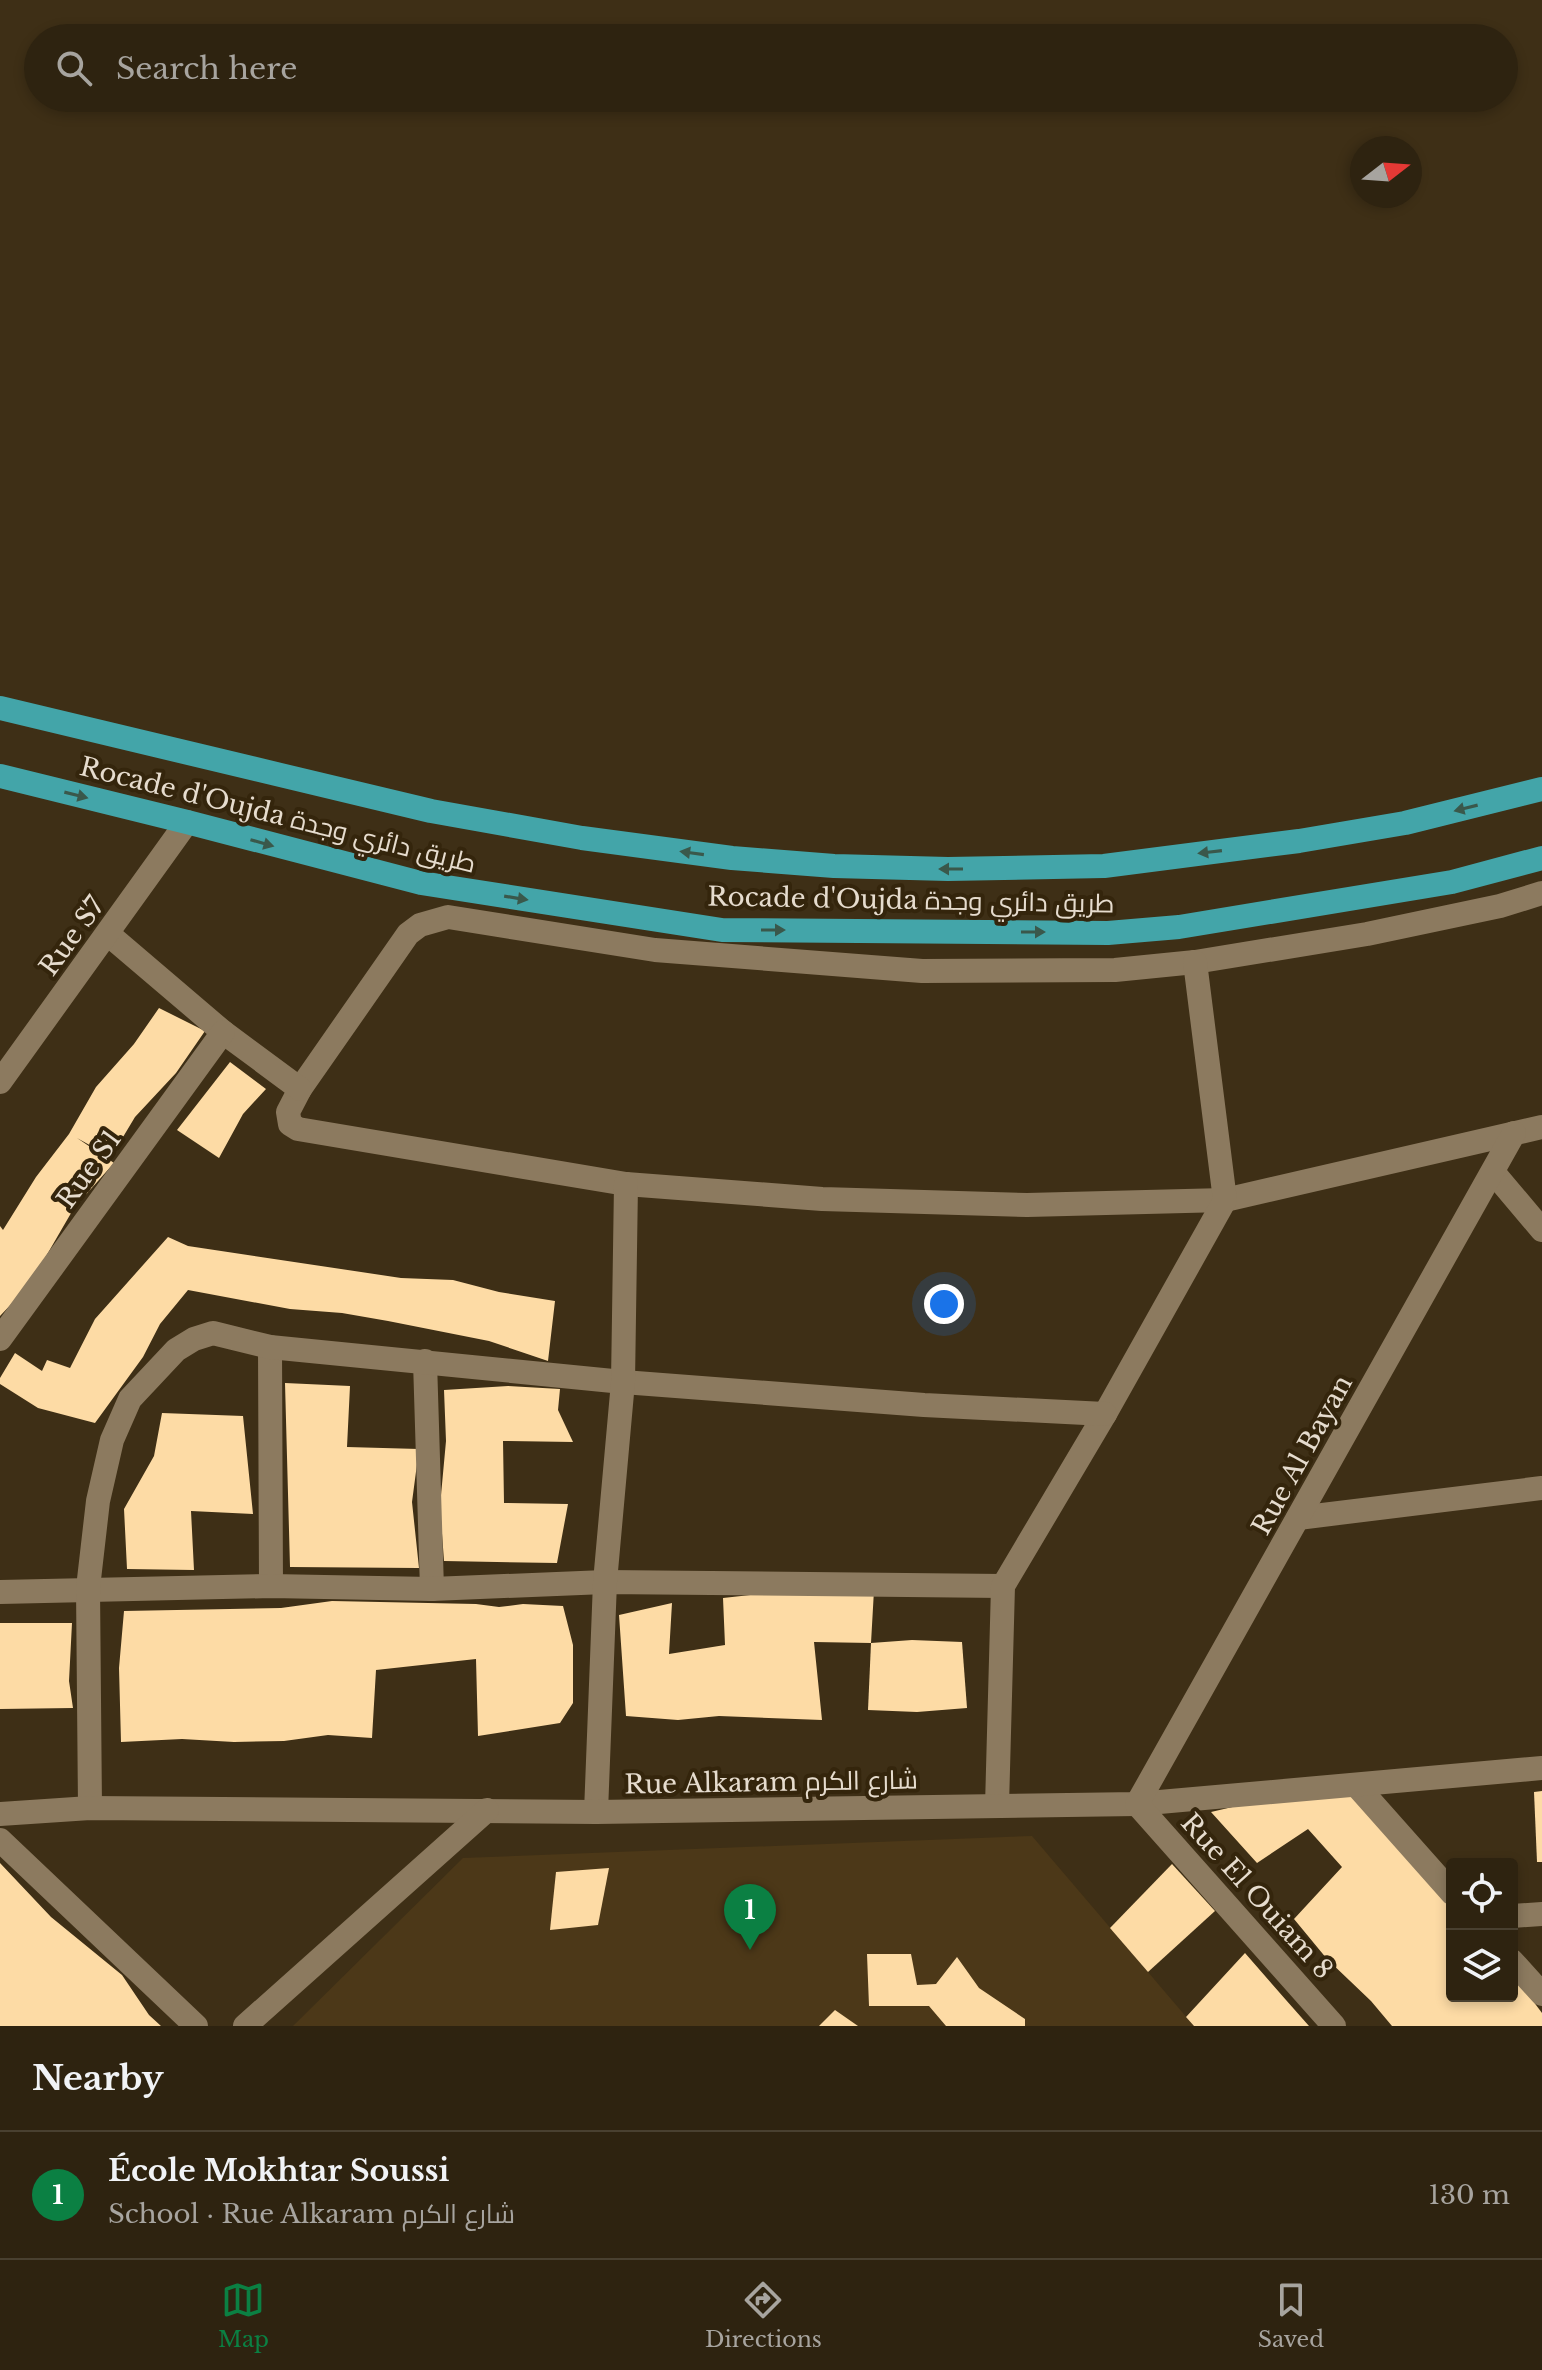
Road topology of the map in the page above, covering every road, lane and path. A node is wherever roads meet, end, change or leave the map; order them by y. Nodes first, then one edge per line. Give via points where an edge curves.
1 (0, 708) edge
2 (0, 776) edge
3 (1542, 789) edge
4 (187, 822) junction
5 (1542, 858) edge
6 (1542, 893) edge
7 (108, 934) junction
8 (1195, 962) junction
9 (223, 1032) junction
10 (0, 1082) edge
11 (300, 1089) junction
12 (1542, 1127) edge
13 (1514, 1133) junction
14 (1493, 1172) junction
15 (626, 1184) junction
16 (1225, 1200) junction
17 (1542, 1230) edge
18 (0, 1339) edge
19 (270, 1347) junction
20 (425, 1361) junction
21 (623, 1382) junction
22 (1105, 1414) junction
23 (1542, 1488) edge
24 (1298, 1518) junction
25 (605, 1582) junction
26 (271, 1586) junction
27 (1003, 1586) junction
28 (88, 1588) junction
29 (432, 1589) junction
30 (0, 1592) edge
31 (1542, 1768) edge
32 (1357, 1786) junction
33 (1137, 1804) junction
34 (997, 1806) junction
35 (90, 1808) junction
36 (487, 1810) junction
37 (596, 1812) junction
38 (0, 1814) edge
39 (0, 1840) edge
40 (1446, 1886) edge
41 (1542, 1914) edge
42 (1518, 1916) edge
43 (1518, 1968) edge
44 (1542, 1994) edge
45 (196, 2026) edge
46 (245, 2026) edge
47 (1334, 2026) edge

3 -> 1 highway, Rocade d'Oujda طريق دائري وجدة via 1405,823 1104,866 834,866 582,838 431,811
2 -> 4 highway, Rocade d'Oujda طريق دائري وجدة
4 -> 5 highway, Rocade d'Oujda طريق دائري وجدة via 421,883 722,930 1108,933 1179,927 1452,882
4 - 7 street, Rue S7
6 - 8 street via 1367,934
7 - 9 street
7 - 10 street, Rue S7
8 - 11 street via 1115,970 922,971 655,950 448,917 408,934
8 - 16 street
9 - 11 street
9 - 18 street, Rue S1
11 - 15 street via 288,1112 290,1124 298,1129
12 - 13 street
13 - 14 street, Rue Al Bayan
13 - 16 street
14 - 17 street
14 - 24 street, Rue Al Bayan
15 - 16 street via 822,1199 1012,1205
15 - 21 street
16 - 22 street
19 - 20 street
19 - 26 street
19 - 28 street via 213,1333 194,1339 176,1350 130,1399 112,1440 98,1501
20 - 21 street
20 - 29 street
21 - 22 street
21 - 25 street
22 - 27 street
23 - 24 street
24 - 33 street, Rue Al Bayan
25 - 27 street
25 - 29 street
25 - 37 street
26 - 28 street
26 - 29 street
27 - 34 street
28 - 30 street
28 - 35 street
31 - 32 street, Rue Alkaram شارع الكرم
32 - 33 street, Rue Alkaram شارع الكرم
32 - 40 street
33 - 34 street, Rue Alkaram شارع الكرم
33 - 47 street, Rue El Ouiam 8
34 - 37 street, Rue Alkaram شارع الكرم
35 - 36 street, Rue Alkaram شارع الكرم
35 - 38 street, Rue Alkaram شارع الكرم
36 - 37 street, Rue Alkaram شارع الكرم
36 - 46 street
39 - 45 street
41 - 42 street
43 - 44 street

